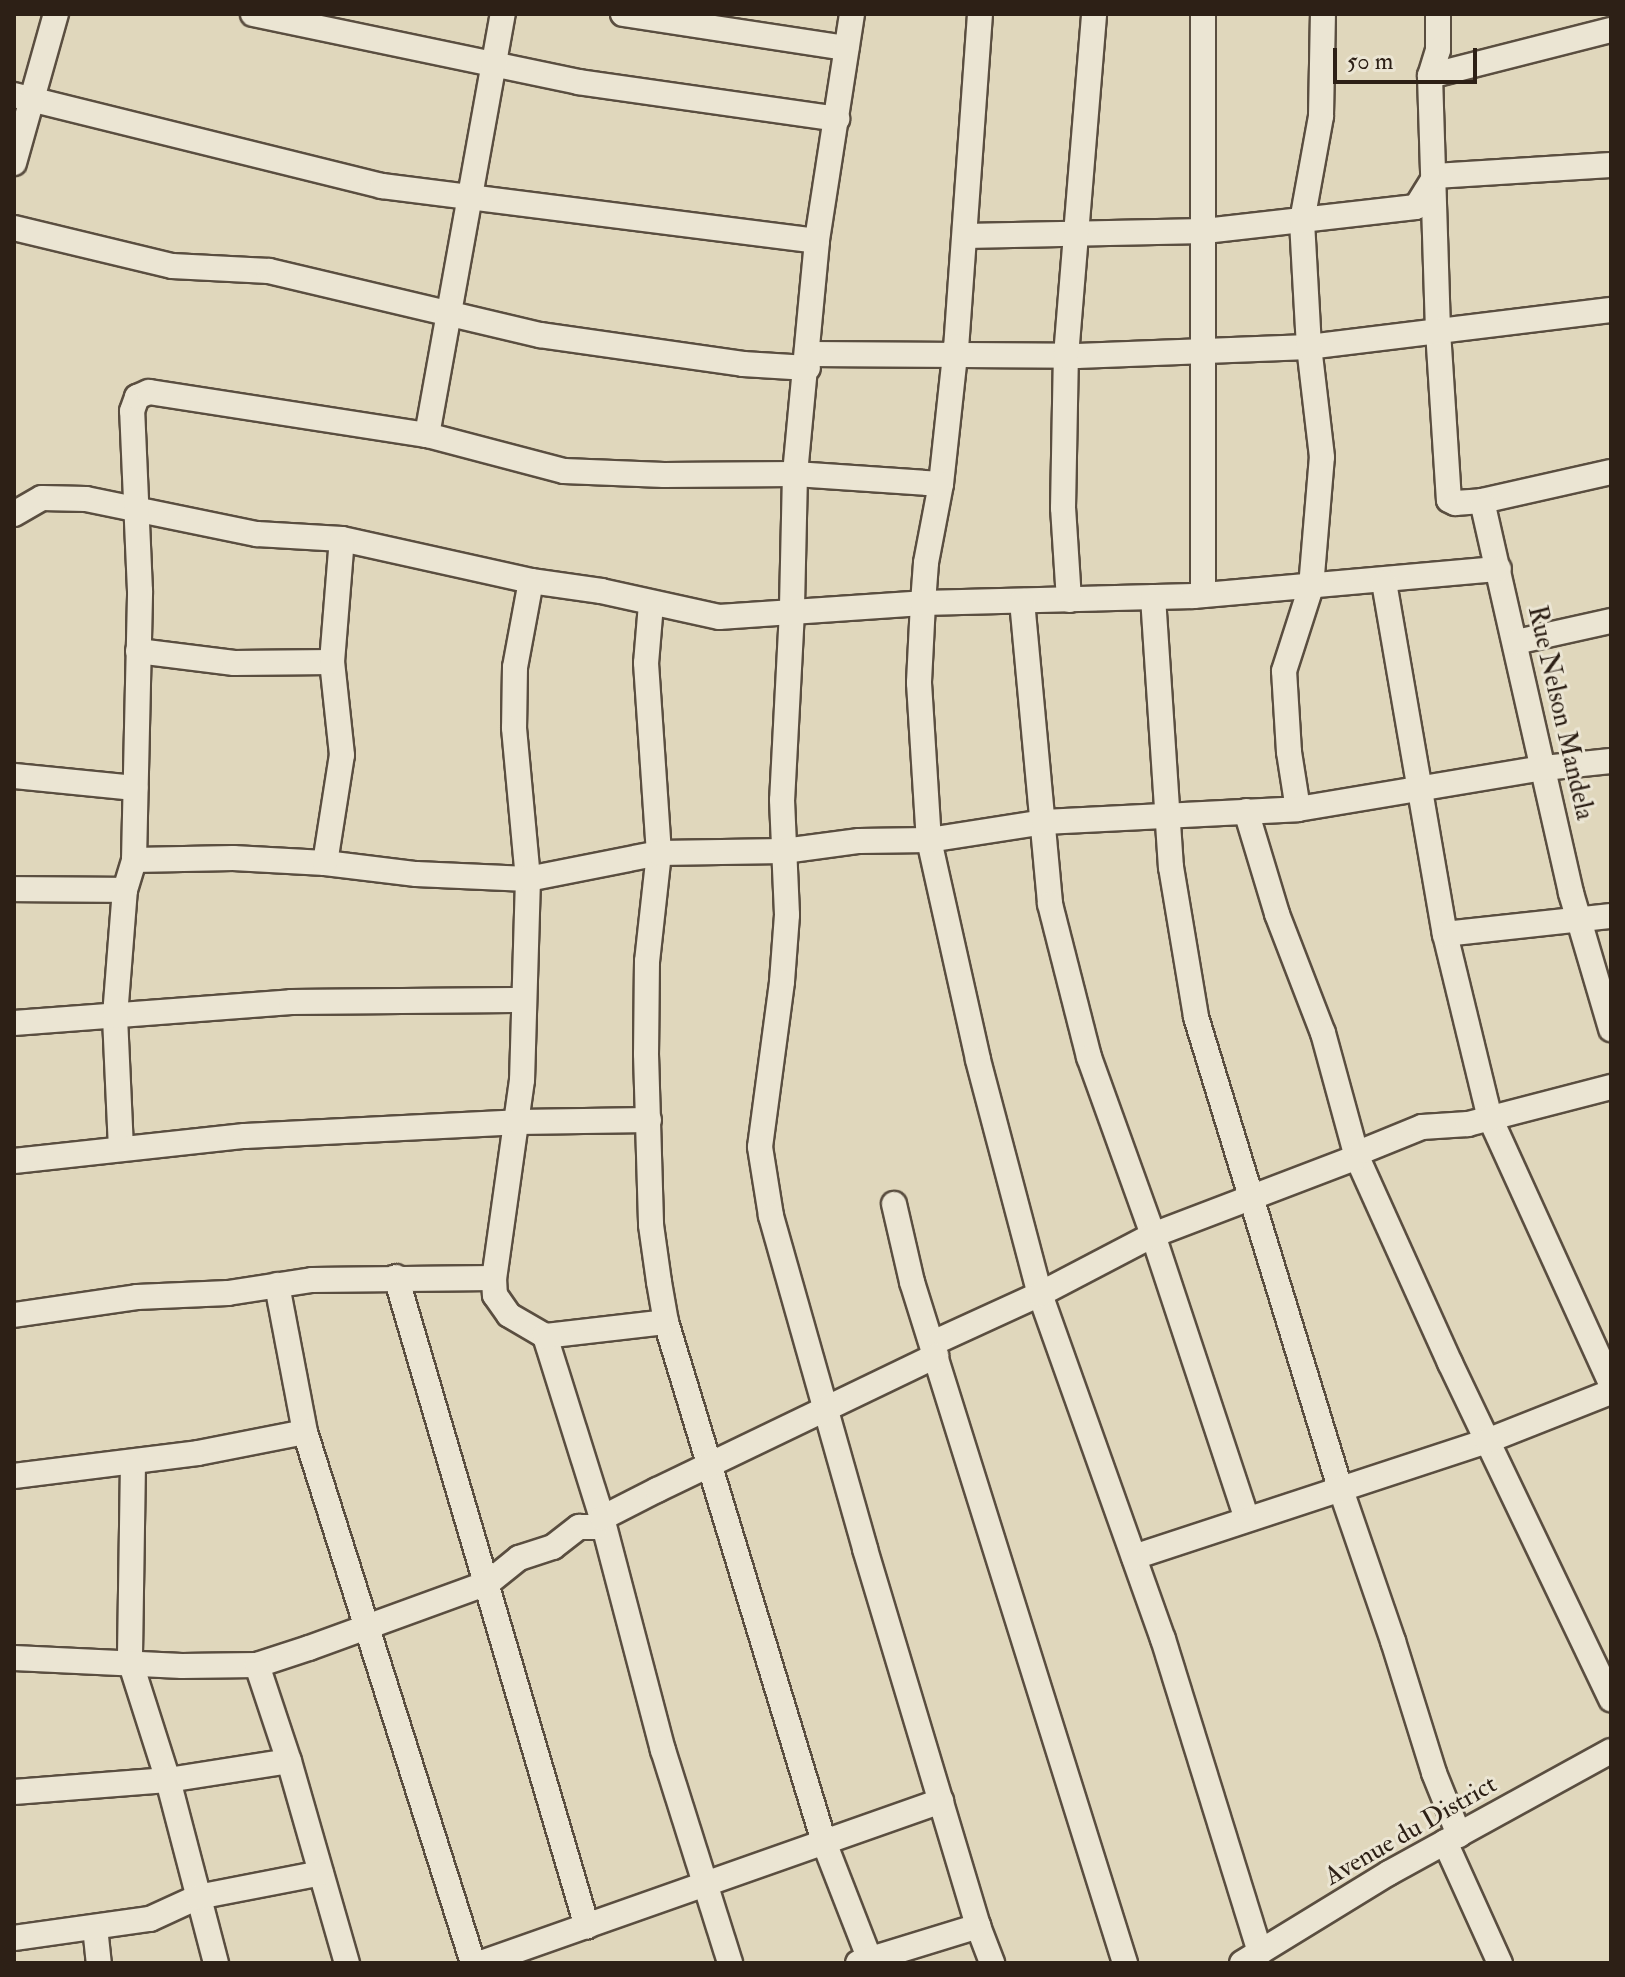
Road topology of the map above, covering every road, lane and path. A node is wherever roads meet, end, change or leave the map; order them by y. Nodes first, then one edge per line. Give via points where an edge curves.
1 (56, 14) edge
2 (253, 14) edge
3 (503, 14) edge
4 (623, 14) edge
5 (852, 14) edge
6 (980, 14) edge
7 (1094, 14) edge
8 (1203, 14) edge
9 (1323, 14) edge
10 (1438, 14) edge
11 (1611, 30) edge
12 (846, 48) junction
13 (493, 66) junction
14 (1430, 76) junction
15 (24, 98) edge
16 (837, 119) junction
17 (14, 163) edge
18 (1611, 165) edge
19 (1435, 176) junction
20 (469, 197) junction
21 (1302, 221) junction
22 (14, 228) edge
23 (1205, 231) junction
24 (1075, 234) junction
25 (965, 236) junction
26 (817, 241) junction
27 (1611, 310) edge
28 (446, 316) junction
29 (1438, 331) junction
30 (1309, 347) junction
31 (1206, 349) junction
32 (955, 355) junction
33 (1066, 356) junction
34 (808, 361) junction
35 (427, 435) junction
36 (1611, 472) edge
37 (795, 474) junction
38 (941, 484) junction
39 (1482, 501) junction
40 (135, 510) junction
41 (14, 514) edge
42 (342, 539) junction
43 (1499, 569) junction
44 (531, 581) junction
45 (1384, 582) junction
46 (1311, 587) junction
47 (1203, 595) junction
48 (1153, 597) junction
49 (1069, 600) junction
50 (1022, 601) junction
51 (923, 603) junction
52 (651, 604) junction
53 (792, 611) junction
54 (1611, 621) edge
55 (1516, 642) junction
56 (138, 651) junction
57 (332, 662) junction
58 (1611, 761) edge
59 (1544, 768) junction
60 (14, 776) edge
61 (135, 788) junction
62 (1421, 789) junction
63 (1298, 809) junction
64 (1246, 811) junction
65 (1167, 815) junction
66 (1044, 822) junction
67 (929, 840) junction
68 (784, 851) junction
69 (659, 853) junction
70 (134, 860) junction
71 (325, 863) junction
72 (528, 879) junction
73 (14, 889) edge
74 (125, 890) junction
75 (1611, 916) edge
76 (1579, 921) junction
77 (1445, 934) junction
78 (524, 1000) junction
79 (115, 1016) junction
80 (14, 1023) edge
81 (1611, 1029) edge
82 (1611, 1087) edge
83 (1490, 1118) junction
84 (649, 1120) junction
85 (518, 1122) junction
86 (121, 1149) junction
87 (1357, 1157) junction
88 (14, 1161) edge
89 (1252, 1198) junction
90 (894, 1204) dead end
91 (1153, 1235) junction
92 (396, 1277) junction
93 (494, 1278) junction
94 (277, 1285) junction
95 (1040, 1294) junction
96 (14, 1315) edge
97 (666, 1322) junction
98 (545, 1336) junction
99 (934, 1349) junction
100 (1611, 1384) edge
101 (1611, 1392) edge
102 (825, 1408) junction
103 (305, 1432) junction
104 (1487, 1441) junction
105 (133, 1463) junction
106 (709, 1465) junction
107 (14, 1476) edge
108 (1341, 1490) junction
109 (602, 1518) junction
110 (1247, 1519) junction
111 (1134, 1557) junction
112 (488, 1583) junction
113 (368, 1627) junction
114 (14, 1658) edge
115 (130, 1661) junction
116 (257, 1665) junction
117 (1611, 1699) edge
118 (1611, 1751) edge
119 (289, 1761) junction
120 (168, 1780) junction
121 (14, 1792) edge
122 (941, 1801) junction
123 (1452, 1838) junction
124 (824, 1842) junction
125 (321, 1873) junction
126 (706, 1886) junction
127 (198, 1897) junction
128 (978, 1926) junction
129 (95, 1927) junction
130 (587, 1927) junction
131 (14, 1938) edge
132 (1251, 1958) edge
133 (864, 1961) edge
134 (99, 1963) edge
135 (216, 1963) edge
136 (347, 1963) edge
137 (473, 1963) edge
138 (481, 1963) edge
139 (730, 1963) edge
140 (992, 1963) edge
141 (1125, 1963) edge
142 (1500, 1963) edge

1 - 15 street
2 - 13 street
3 - 13 street
4 - 12 street
5 - 12 street
6 - 25 street
7 - 24 street
8 - 23 street
9 - 21 street via 1321,116
10 - 14 street via 1438,50
11 - 14 street
12 - 16 street
13 - 16 street
13 - 20 street
14 - 19 street
15 - 17 street
15 - 20 street via 382,186
16 - 26 street
18 - 19 street
19 - 21 street via 1416,207
19 - 29 street
20 - 26 street
20 - 28 street
21 - 23 street
21 - 30 street
22 - 28 street via 172,266 269,271
23 - 24 street
23 - 31 street
24 - 25 street
24 - 33 street
25 - 32 street
26 - 34 street
27 - 29 street
28 - 34 street via 743,364
28 - 35 street
29 - 30 street
29 - 39 street via 1449,500
30 - 31 street
30 - 46 street via 1322,457
31 - 33 street
31 - 47 street
32 - 33 street
32 - 34 street
32 - 38 street
33 - 49 street via 1063,508
34 - 37 street
35 - 37 street via 564,471
35 - 40 street via 149,392 137,397 132,411
36 - 39 street
37 - 38 street
37 - 53 street
38 - 51 street
39 - 43 street, Rue Nelson Mandela
40 - 41 street via 86,499 42,498
40 - 42 street via 257,534
40 - 56 street
42 - 44 street
42 - 57 street
43 - 45 street
43 - 55 street, Rue Nelson Mandela
44 - 52 street
44 - 72 street via 515,667 514,728
45 - 46 street
45 - 62 street
46 - 47 street
46 - 63 street via 1284,671
47 - 48 street
48 - 49 street
48 - 65 street
49 - 50 street
50 - 51 street
50 - 66 street
51 - 53 street
51 - 67 street via 919,683
52 - 53 street via 719,617
52 - 69 street via 646,663
53 - 68 street
54 - 55 street
55 - 59 street, Rue Nelson Mandela
56 - 57 street via 234,663
56 - 61 street
57 - 71 street via 342,755
58 - 59 street
59 - 62 street
59 - 76 street, Rue Nelson Mandela
60 - 61 street
61 - 70 street
62 - 63 street
62 - 77 street
63 - 64 street
64 - 65 street
64 - 87 street via 1277,914 1323,1033
65 - 66 street
65 - 89 street via 1196,1017
66 - 67 street
66 - 91 street via 1050,904 1089,1057
67 - 68 street via 859,841
67 - 95 street via 978,1060
68 - 69 street
68 - 102 street via 782,982 760,1147 771,1216
69 - 72 street
69 - 84 street via 647,961
70 - 71 street
70 - 74 street
71 - 72 street
72 - 78 street
73 - 74 street
74 - 79 street
75 - 76 street
76 - 77 street
76 - 81 street, Rue Nelson Mandela
77 - 83 street
78 - 79 street via 291,1002
78 - 85 street
79 - 80 street
79 - 86 street
82 - 83 street
83 - 87 street via 1422,1127
83 - 100 street
84 - 85 street
84 - 97 street via 651,1225
85 - 86 street via 245,1136
85 - 93 street
86 - 88 street
87 - 89 street
87 - 104 street
89 - 91 street
89 - 108 street
90 - 99 street
91 - 95 street
91 - 110 street
92 - 93 street
92 - 94 street
92 - 112 street
93 - 98 street via 500,1305
94 - 96 street
94 - 103 street
95 - 99 street
95 - 111 street
97 - 98 street
97 - 106 street
98 - 109 street
99 - 102 street
99 - 141 street
101 - 104 street
102 - 106 street
102 - 122 street
103 - 105 street
103 - 113 street
104 - 108 street
104 - 117 street
105 - 107 street
105 - 115 street
106 - 109 street
106 - 124 street
108 - 110 street
108 - 123 street
109 - 112 street via 595,1527 579,1527 553,1547 519,1558
109 - 126 street via 663,1750
110 - 111 street
111 - 132 street
112 - 113 street
112 - 130 street
113 - 116 street
113 - 137 street
114 - 115 street
115 - 116 street
115 - 120 street
116 - 119 street
118 - 123 street, Avenue du District
119 - 120 street
119 - 125 street
120 - 121 street
120 - 127 street
122 - 124 street
122 - 128 street
123 - 132 street, Avenue du District
123 - 142 street
124 - 126 street
124 - 133 street
125 - 127 street
125 - 136 street
126 - 130 street
126 - 139 street
127 - 129 street via 150,1919
127 - 135 street
128 - 133 street
128 - 140 street
129 - 131 street
129 - 134 street
130 - 138 street

